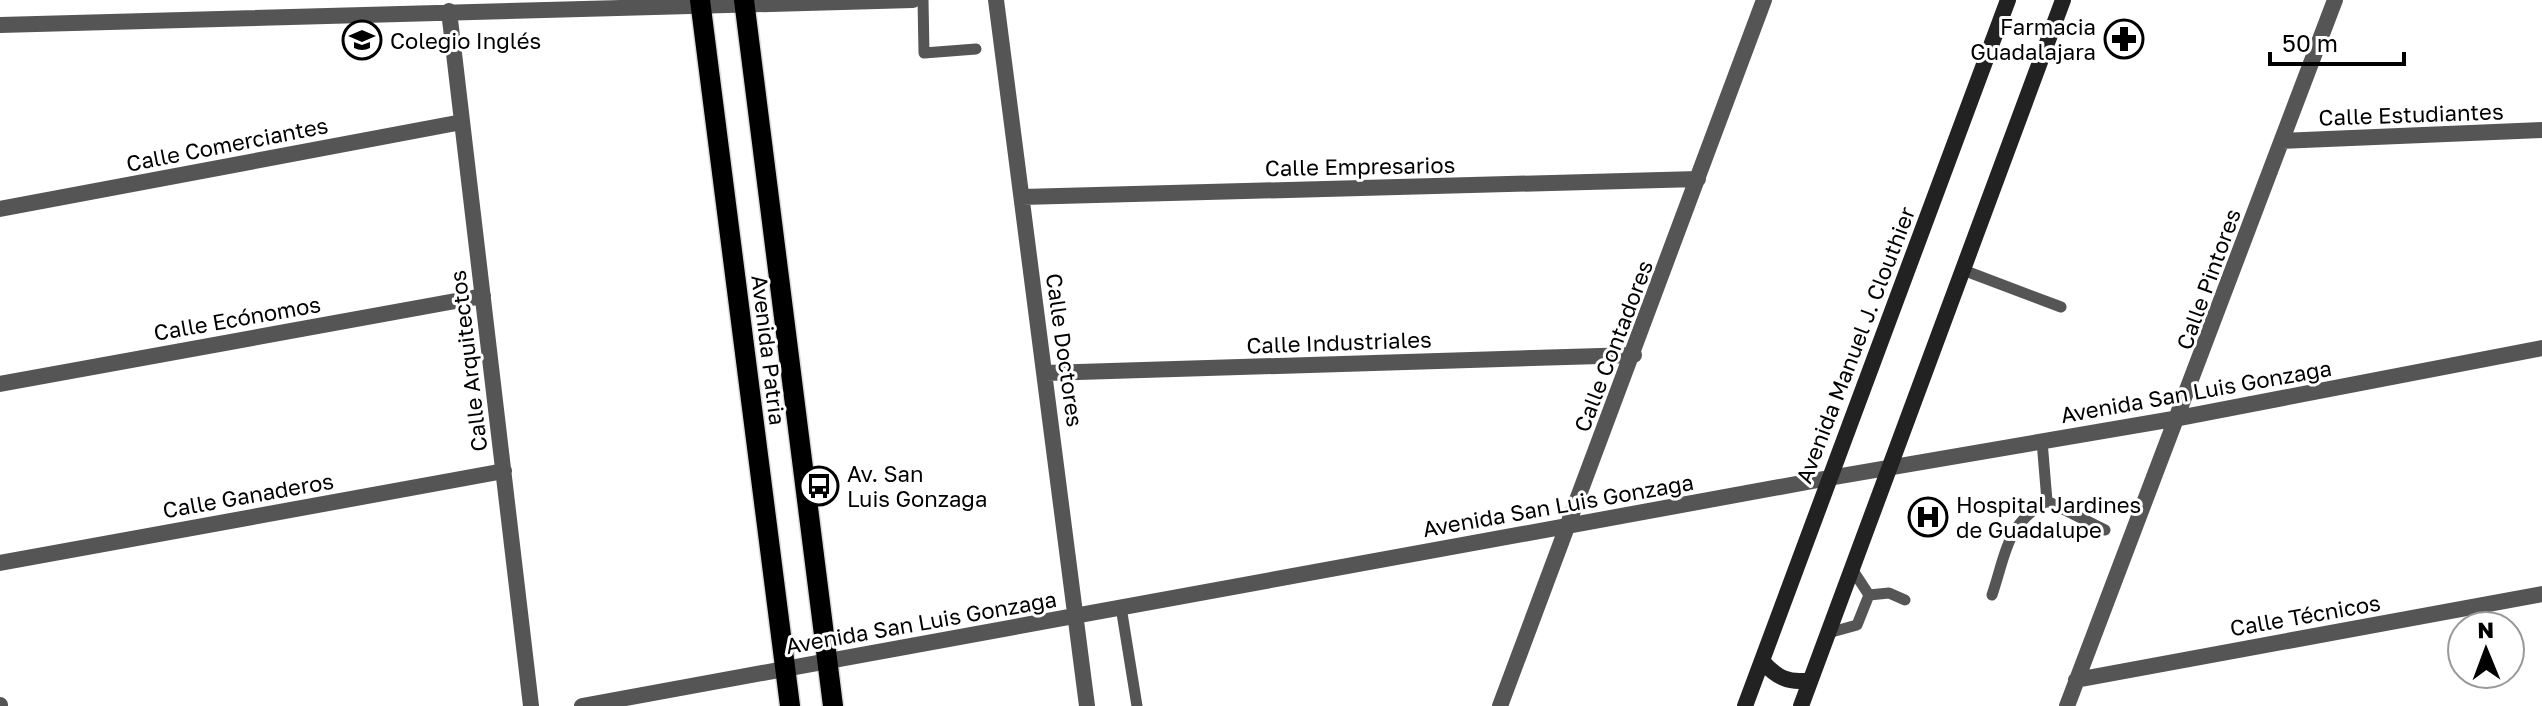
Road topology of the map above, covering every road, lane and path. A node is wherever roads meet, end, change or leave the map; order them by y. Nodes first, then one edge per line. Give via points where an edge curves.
1 (913, 0) edge
2 (923, 0) edge
3 (996, 0) edge
4 (1764, 0) edge
5 (2008, 0) edge
6 (2063, 0) edge
7 (2335, 0) edge
8 (744, 2) edge
9 (701, 3) edge
10 (449, 11) junction
11 (0, 25) edge
12 (976, 49) dead end
13 (462, 122) junction
14 (2542, 130) edge
15 (2282, 141) junction
16 (1698, 179) junction
17 (1022, 197) junction
18 (0, 209) edge
19 (1963, 270) junction
20 (483, 296) junction
21 (2061, 307) dead end
22 (2542, 348) edge
23 (1634, 355) junction
24 (1046, 373) junction
25 (0, 384) edge
26 (2179, 418) junction
27 (2042, 441) junction
28 (1890, 467) junction
29 (504, 471) junction
30 (1829, 478) junction
31 (2047, 501) junction
32 (1568, 526) junction
33 (2105, 530) dead end
34 (0, 563) edge
35 (1852, 569) junction
36 (2542, 594) edge
37 (1869, 595) junction
38 (1992, 595) dead end
39 (1905, 600) dead end
40 (1121, 607) junction
41 (1076, 616) junction
42 (1828, 633) junction
43 (827, 661) junction
44 (1762, 661) junction
45 (785, 668) junction
46 (1810, 680) junction
47 (2076, 680) junction
48 (531, 706) edge
49 (582, 706) edge
50 (790, 706) edge
51 (833, 706) edge
52 (1087, 706) edge
53 (1137, 706) edge
54 (1500, 706) edge
55 (1745, 706) edge
56 (1801, 706) edge
57 (2067, 706) edge

1 - 8 street
2 - 12 lane via 924,53
3 - 17 street, Calle Doctores
4 - 16 street, Calle Contadores
5 - 30 main road, Avenida Manuel J. Clouthier
6 - 19 main road
7 - 15 street, Calle Pintores
8 - 9 street
8 - 43 main road, Avenida Patria
9 - 10 street
9 - 45 main road, Avenida Patria
10 - 11 street
10 - 13 street, Calle Arquitectos
13 - 18 street, Calle Comerciantes
13 - 20 street, Calle Arquitectos
14 - 15 street, Calle Estudiantes
15 - 26 street, Calle Pintores
16 - 17 street, Calle Empresarios
16 - 23 street, Calle Contadores
17 - 24 street, Calle Doctores
19 - 21 lane
19 - 28 main road
20 - 25 street, Calle Ecónomos
20 - 29 street, Calle Arquitectos
22 - 26 street, Avenida San Luis Gonzaga
23 - 24 street, Calle Industriales
23 - 32 street, Calle Contadores
24 - 41 street, Calle Doctores
26 - 27 street, Avenida San Luis Gonzaga
26 - 47 street, Calle Pintores
27 - 28 street, Avenida San Luis Gonzaga
27 - 31 lane
28 - 30 street, Avenida San Luis Gonzaga
28 - 35 main road
29 - 34 street, Calle Ganaderos
29 - 48 street, Calle Arquitectos
30 - 32 street, Avenida San Luis Gonzaga
30 - 44 main road, Avenida Manuel J. Clouthier
31 - 33 lane
31 - 38 lane via 2016,524
32 - 40 street, Avenida San Luis Gonzaga
32 - 54 street, Calle Contadores
35 - 37 lane
35 - 42 main road
36 - 47 street, Calle Técnicos
37 - 39 lane via 1889,593
37 - 42 lane via 1857,625
40 - 41 street, Avenida San Luis Gonzaga
40 - 53 lane
41 - 43 street, Avenida San Luis Gonzaga
41 - 52 street, Calle Doctores
42 - 46 main road
43 - 45 street, Avenida San Luis Gonzaga
43 - 51 main road, Avenida Patria
44 - 46 main road via 1787,680
44 - 55 main road, Avenida Manuel J. Clouthier
45 - 49 street, Avenida San Luis Gonzaga
45 - 50 main road, Avenida Patria
46 - 56 main road
47 - 57 street, Calle Pintores

